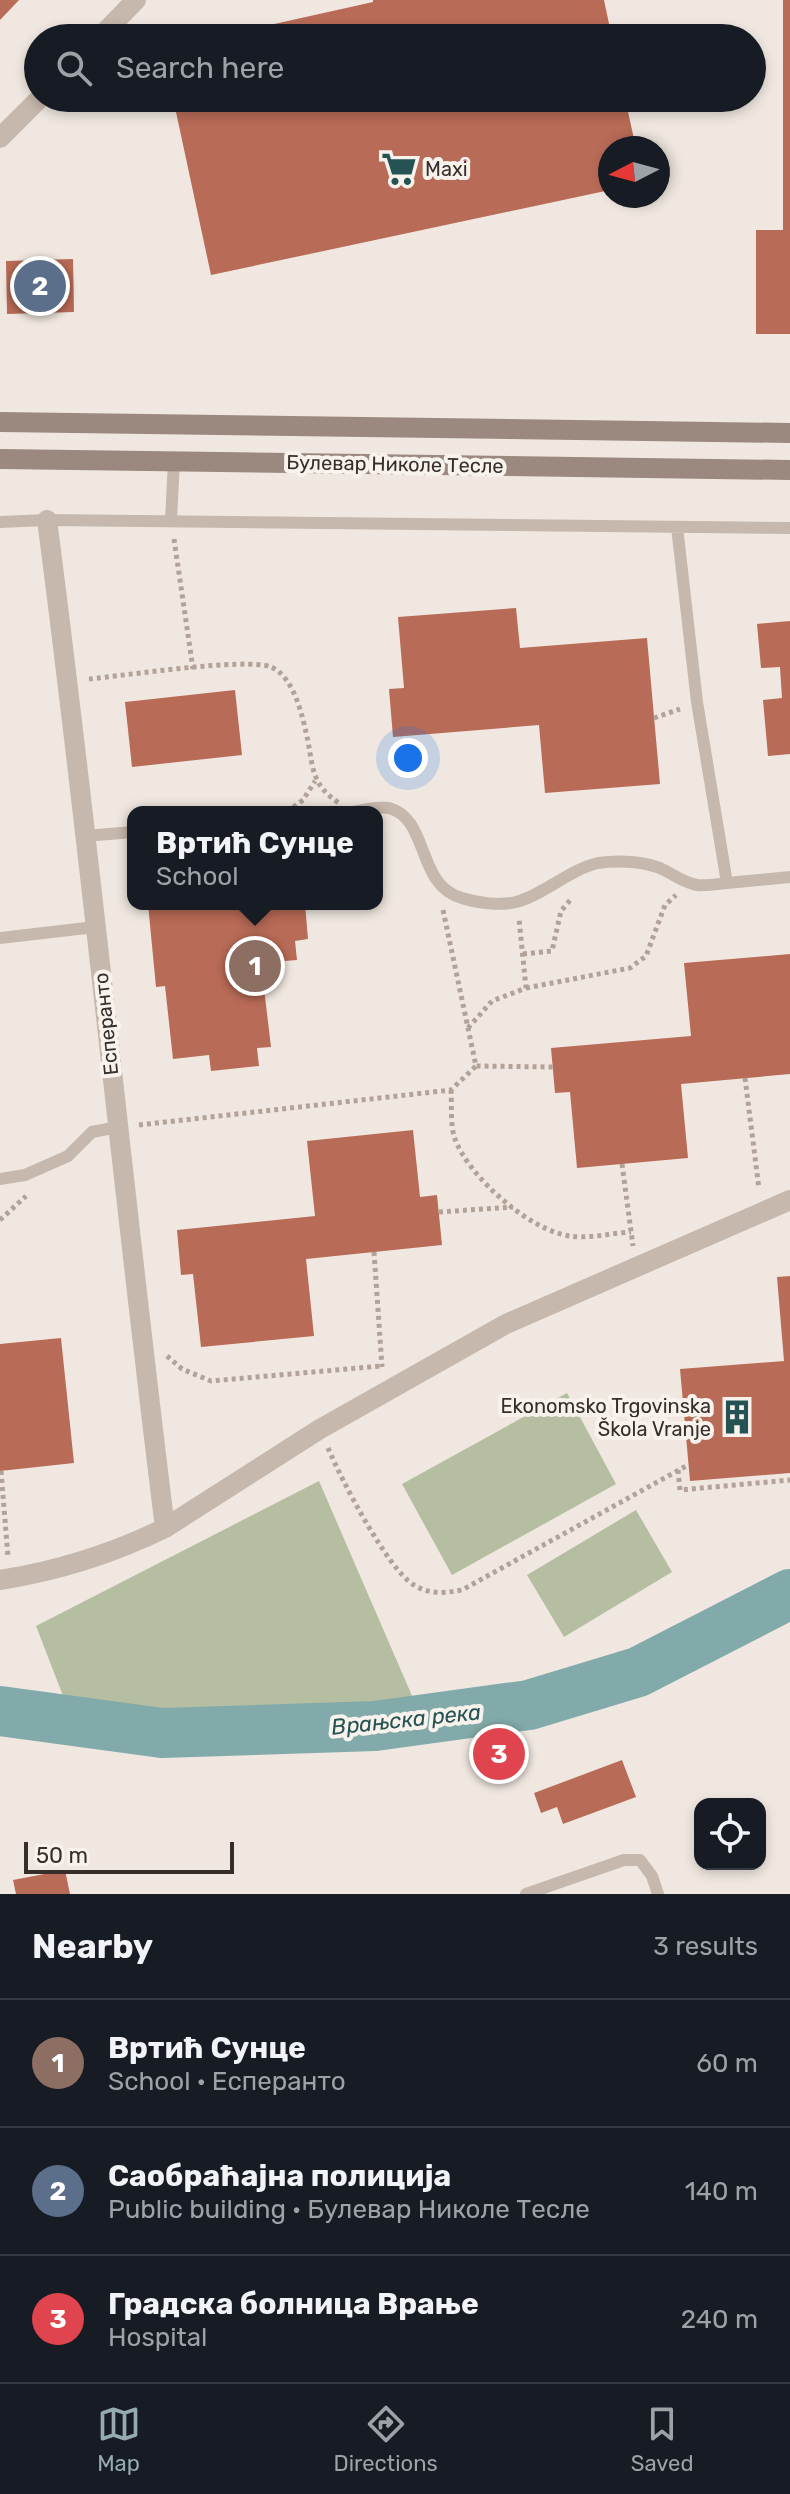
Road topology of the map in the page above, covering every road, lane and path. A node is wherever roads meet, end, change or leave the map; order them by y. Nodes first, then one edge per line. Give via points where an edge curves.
1 (136, 0) edge
2 (113, 24) edge
3 (26, 112) edge
4 (0, 138) edge
5 (0, 422) edge
6 (790, 433) edge
7 (0, 459) edge
8 (174, 460) junction
9 (790, 470) edge
10 (47, 520) junction
11 (171, 521) junction
12 (0, 522) edge
13 (677, 527) junction
14 (790, 528) edge
15 (193, 669) junction
16 (68, 681) junction
17 (315, 781) junction
18 (295, 806) edge
19 (343, 806) edge
20 (383, 807) edge
21 (127, 832) edge
22 (85, 836) junction
23 (790, 877) edge
24 (437, 881) junction
25 (727, 883) junction
26 (699, 885) junction
27 (575, 894) dead end
28 (517, 902) junction
29 (95, 927) junction
30 (0, 938) edge
31 (523, 954) junction
32 (526, 988) junction
33 (467, 1028) junction
34 (476, 1066) junction
35 (553, 1067) dead end
36 (745, 1078) dead end
37 (451, 1090) junction
38 (118, 1127) junction
39 (622, 1164) dead end
40 (0, 1179) edge
41 (790, 1200) edge
42 (513, 1207) junction
43 (439, 1212) dead end
44 (762, 1214) junction
45 (631, 1232) junction
46 (374, 1252) dead end
47 (634, 1269) junction
48 (139, 1318) junction
49 (382, 1366) junction
50 (386, 1391) junction
51 (320, 1429) junction
52 (688, 1465) dead end
53 (678, 1470) junction
54 (1, 1471) edge
55 (790, 1480) edge
56 (165, 1528) junction
57 (5, 1579) edge
58 (526, 1894) edge
59 (658, 1894) edge

1 - 2 street
3 - 4 street
5 - 6 main road, Булевар Николе Тесле
7 - 8 main road, Булевар Николе Тесле
8 - 9 main road, Булевар Николе Тесле
8 - 11 lane
10 - 11 lane
10 - 12 lane
10 - 16 street, Есперанто
11 - 13 lane
11 - 15 path
13 - 14 lane
13 - 25 lane via 697,702
15 - 16 path
15 - 17 path via 258,665 271,667 288,681 305,725
16 - 22 street, Есперанто
17 - 18 path
17 - 19 path
20 - 24 lane via 404,814
21 - 22 lane
22 - 29 street, Есперанто
23 - 25 lane
24 - 28 lane via 458,898
24 - 33 path
25 - 26 lane
26 - 28 lane via 632,862 597,864
26 - 32 path via 665,905 646,956 630,968
27 - 31 path via 561,911 552,951
28 - 31 path
29 - 30 lane
29 - 38 street, Есперанто
31 - 32 path
32 - 33 path via 492,1001
33 - 34 path
34 - 35 path
34 - 37 path
36 - 44 path
37 - 38 path
37 - 42 path via 454,1138 469,1165
38 - 40 lane via 92,1132 68,1156 25,1175
38 - 48 street, Есперанто
39 - 45 path
41 - 44 street
42 - 43 path
42 - 45 path via 543,1230 572,1237
44 - 47 street
45 - 47 path
46 - 49 path
47 - 50 street via 506,1324
48 - 49 path via 157,1347 182,1369 211,1381
48 - 56 street, Есперанто
49 - 50 path
50 - 51 street
51 - 53 path via 397,1573 438,1594 462,1590
51 - 56 street
52 - 53 path
53 - 55 path via 680,1490
54 - 57 path
56 - 57 street via 77,1562
58 - 59 lane via 624,1860 640,1860

